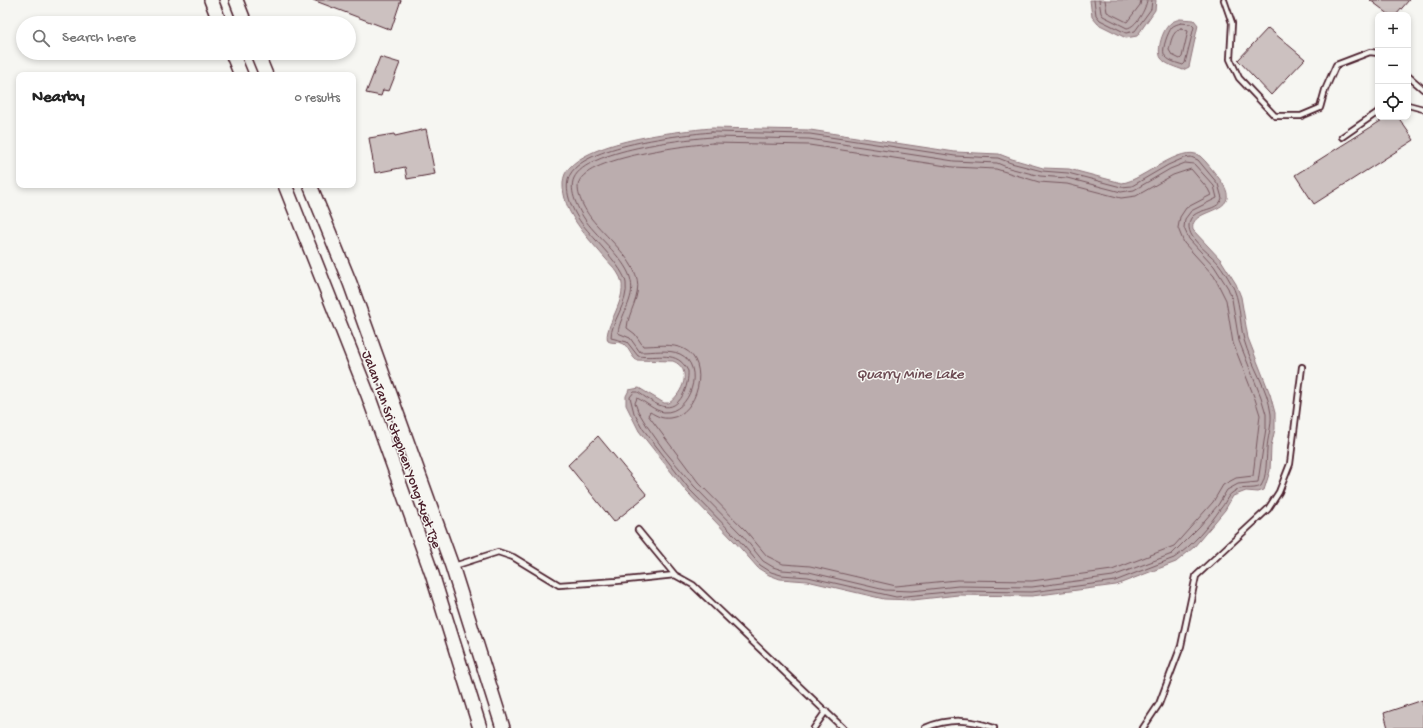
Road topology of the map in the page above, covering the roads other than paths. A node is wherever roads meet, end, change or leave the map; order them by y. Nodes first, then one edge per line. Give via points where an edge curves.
1 (211, 0) edge
2 (236, 0) edge
3 (1224, 0) edge
4 (217, 16) edge
5 (242, 16) edge
6 (1375, 53) edge
7 (235, 60) edge
8 (260, 60) edge
9 (240, 72) edge
10 (265, 72) edge
11 (1411, 79) edge
12 (1423, 89) edge
13 (1411, 106) edge
14 (1423, 109) edge
15 (1375, 114) edge
16 (1342, 137) dead end
17 (286, 188) edge
18 (311, 188) edge
19 (1302, 367) dead end
20 (638, 530) dead end
21 (452, 566) junction
22 (675, 575) junction
23 (826, 711) junction
24 (480, 728) edge
25 (503, 728) edge
26 (814, 728) edge
27 (843, 728) edge
28 (925, 728) edge
29 (994, 728) edge
30 (1143, 728) edge

1 - 4 main road
2 - 5 main road
3 - 6 lane via 1232,23 1230,59 1233,66 1239,78 1275,116 1301,116 1320,108 1336,65 1370,52
7 - 9 main road
8 - 10 main road
11 - 12 lane
13 - 14 lane
15 - 16 lane
17 - 24 main road, Jalan Tan Sri Stephen Yong Kuet Tze via 368,395 432,574
18 - 21 main road, Jalan Tan Sri Stephen Yong Kuet Tze via 350,283
19 - 30 lane via 1290,464 1279,492 1268,509 1196,576 1181,646 1159,704
20 - 22 lane
21 - 22 lane via 498,552 513,557 559,585
21 - 25 main road, Jalan Tan Sri Stephen Yong Kuet Tze
22 - 23 lane via 693,585
23 - 26 lane
23 - 27 lane
28 - 29 lane via 960,720 977,721

